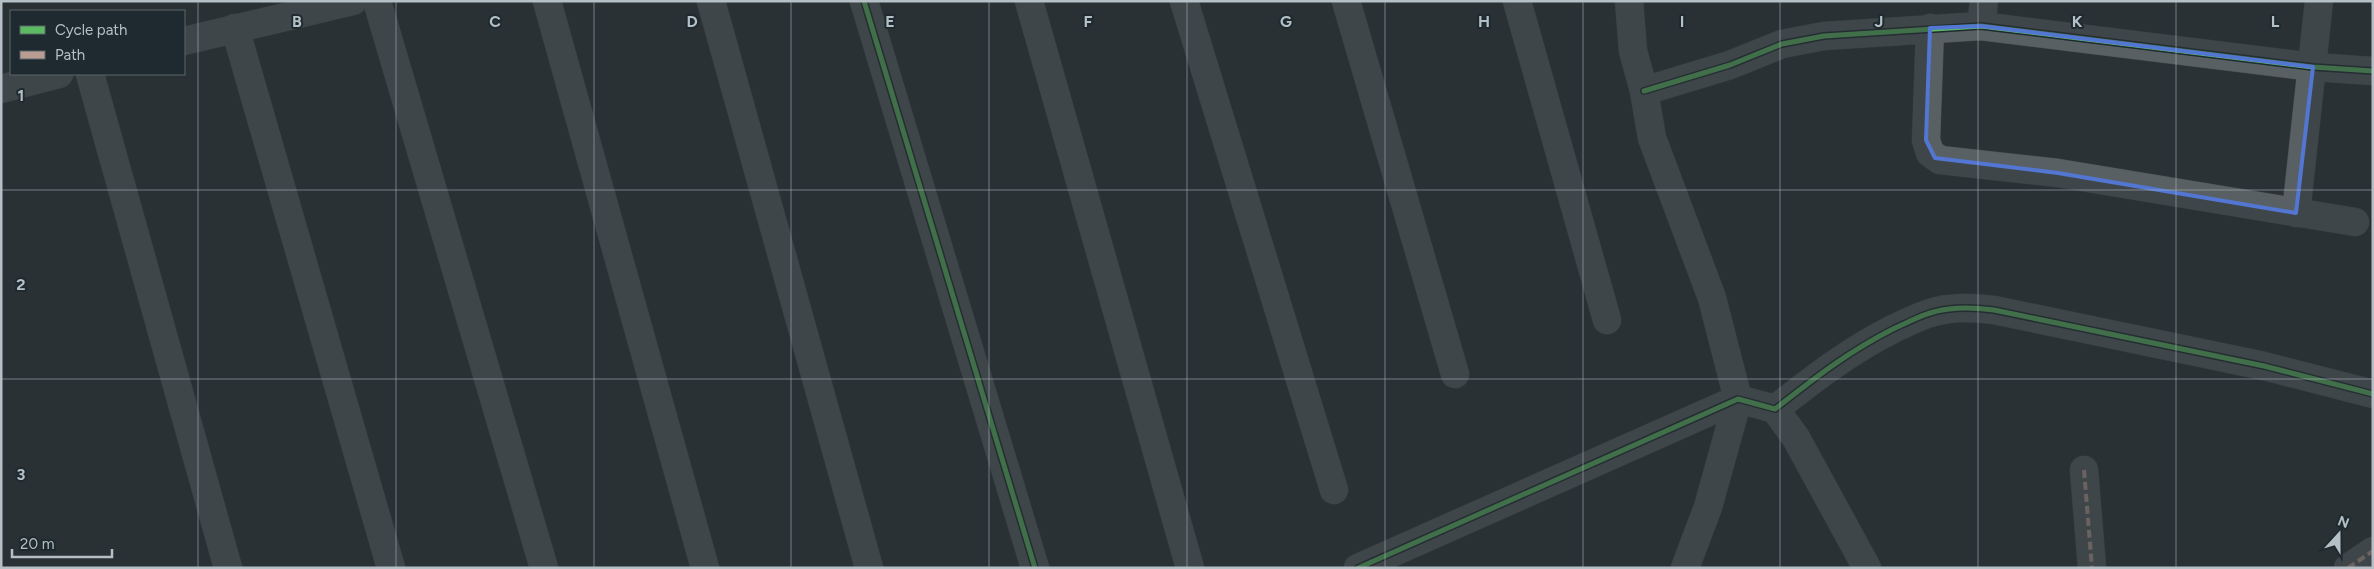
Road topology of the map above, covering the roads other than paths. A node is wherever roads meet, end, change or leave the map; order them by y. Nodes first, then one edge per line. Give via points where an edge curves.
1 (353, 1) edge
2 (378, 1) edge
3 (547, 1) edge
4 (711, 1) edge
5 (864, 1) edge
6 (1029, 1) edge
7 (1184, 1) edge
8 (1346, 1) edge
9 (1517, 1) edge
10 (1630, 1) edge
11 (2319, 1) edge
12 (1983, 13) edge
13 (235, 28) junction
14 (1930, 28) junction
15 (185, 41) edge
16 (2313, 67) junction
17 (2373, 71) edge
18 (55, 75) edge
19 (90, 75) edge
20 (1, 89) edge
21 (1644, 92) junction
22 (2296, 213) junction
23 (2355, 222) dead end
24 (1607, 320) dead end
25 (1455, 374) dead end
26 (2373, 394) edge
27 (1738, 399) junction
28 (1775, 409) junction
29 (2084, 470) dead end
30 (1334, 490) dead end
31 (2373, 551) edge
32 (228, 568) edge
33 (391, 568) edge
34 (544, 568) edge
35 (705, 568) edge
36 (869, 568) edge
37 (1035, 568) edge
38 (1190, 568) edge
39 (1358, 568) edge
40 (1686, 568) edge
41 (1867, 568) edge
42 (2092, 568) edge
43 (2348, 568) edge

1 - 13 street
2 - 34 street
3 - 35 street
4 - 36 street
5 - 37 street
6 - 38 street
7 - 30 street
8 - 25 street
9 - 24 street
10 - 21 street via 1633,51
11 - 16 street
12 - 14 street
12 - 16 street
13 - 15 street
13 - 33 street
14 - 21 street via 1860,32 1782,44 1730,66
14 - 22 street via 1926,147 1935,158 2058,172
16 - 17 street
16 - 22 street
18 - 20 street
19 - 32 street
21 - 27 street via 1652,138 1712,298
22 - 23 street
26 - 28 street via 2264,366 1971,307 1923,315 1862,345 1825,369
27 - 28 street
27 - 39 street
27 - 40 street via 1708,507
28 - 41 street via 1796,438
29 - 42 street
31 - 43 street

